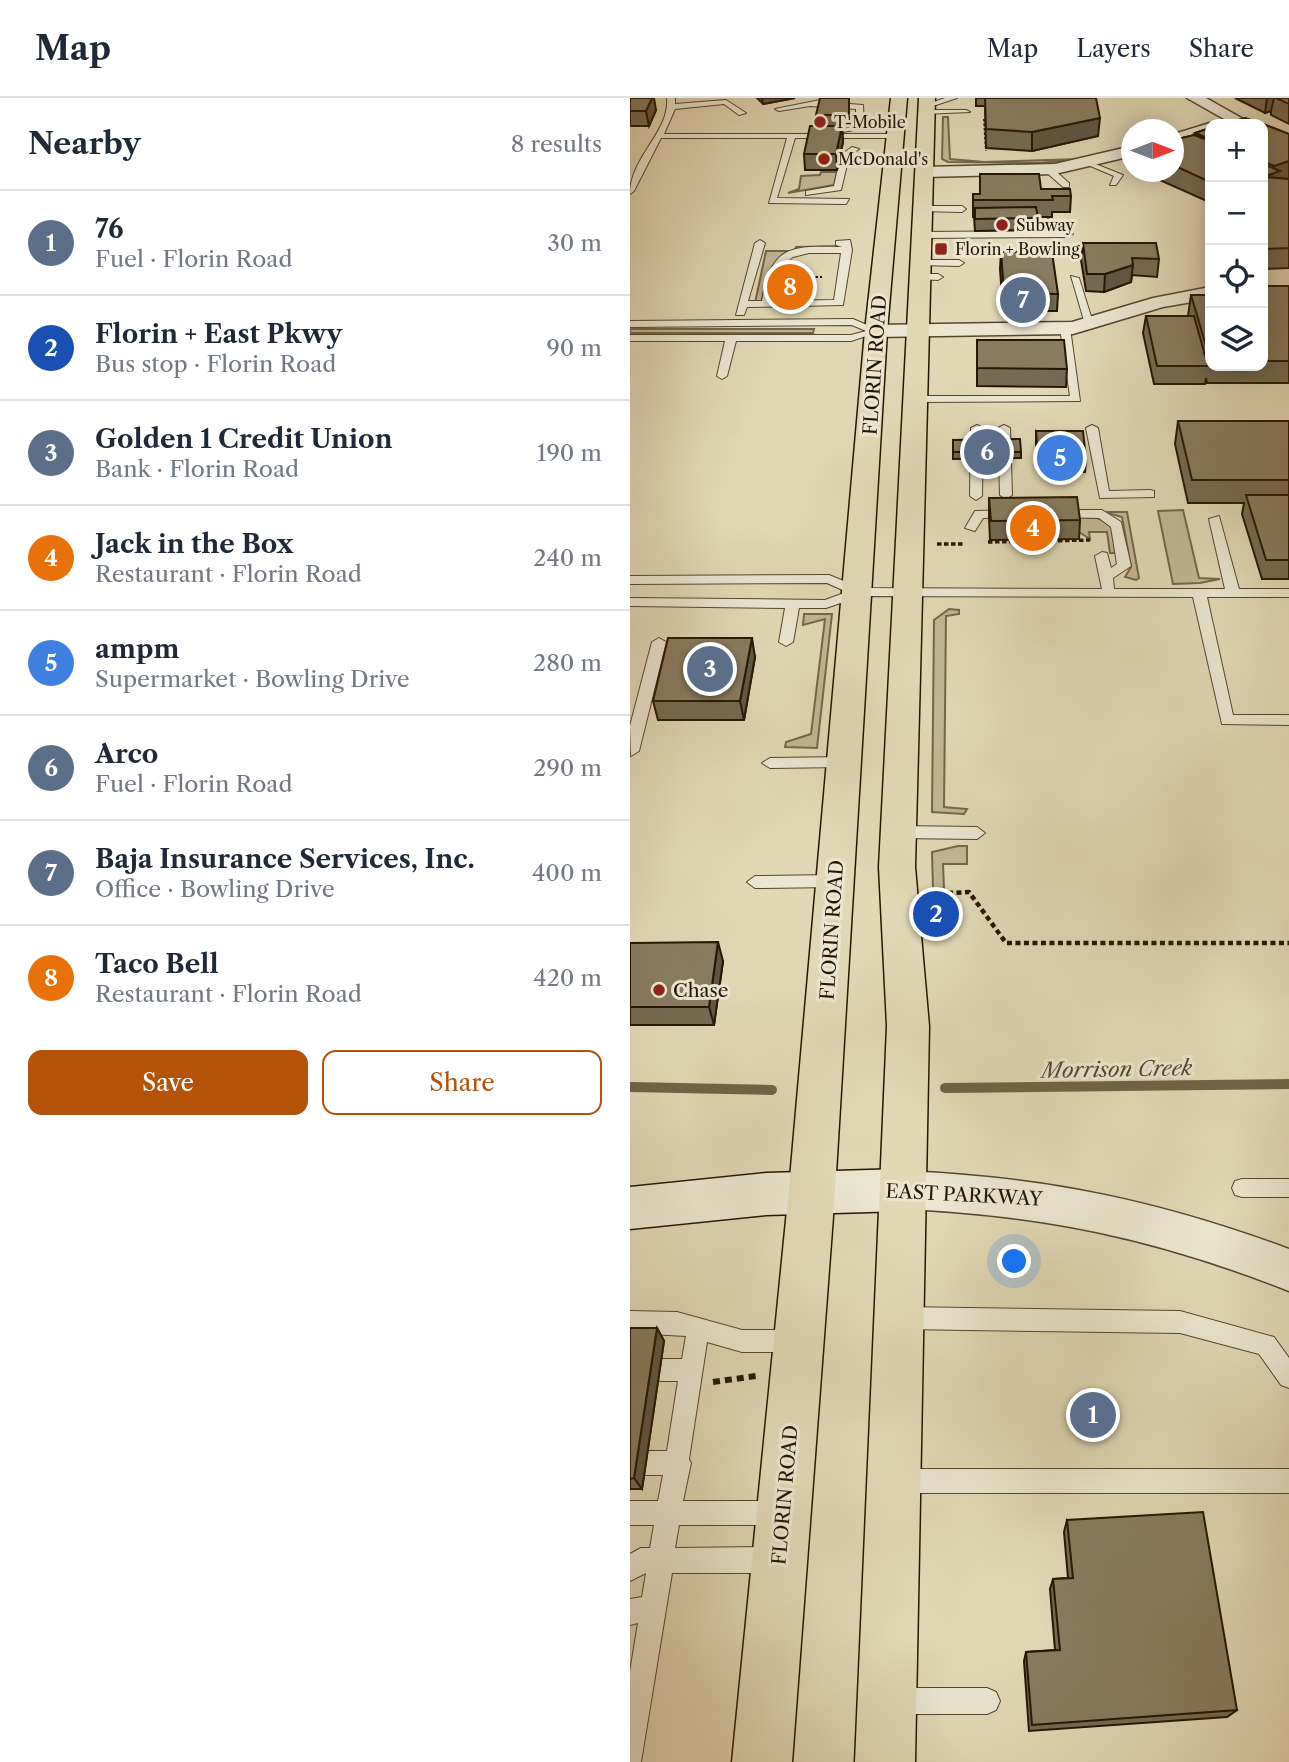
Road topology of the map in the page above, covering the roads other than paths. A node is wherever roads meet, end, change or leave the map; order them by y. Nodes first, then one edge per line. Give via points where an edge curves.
1 (847, 98) edge
2 (900, 98) edge
3 (953, 98) edge
4 (1195, 98) edge
5 (671, 102) edge
6 (811, 104) junction
7 (927, 105) edge
8 (779, 110) dead end
9 (966, 112) dead end
10 (742, 113) dead end
11 (1228, 119) edge
12 (1205, 129) edge
13 (1184, 134) edge
14 (895, 135) junction
15 (660, 136) junction
16 (789, 137) junction
17 (855, 149) dead end
18 (1121, 153) edge
19 (1090, 159) junction
20 (1049, 170) junction
21 (924, 172) junction
22 (1113, 183) dead end
23 (1066, 185) dead end
24 (630, 191) edge
25 (773, 198) junction
26 (846, 201) dead end
27 (923, 209) junction
28 (962, 209) dead end
29 (1048, 222) edge
30 (922, 235) junction
31 (760, 243) dead end
32 (959, 263) dead end
33 (927, 272) junction
34 (1074, 278) dead end
35 (1205, 294) edge
36 (743, 304) junction
37 (766, 304) junction
38 (737, 323) junction
39 (630, 324) edge
40 (1090, 324) junction
41 (1065, 328) junction
42 (876, 331) junction
43 (919, 331) junction
44 (630, 338) edge
45 (731, 339) junction
46 (722, 376) dead end
47 (916, 400) junction
48 (977, 428) dead end
49 (1004, 428) dead end
50 (1092, 428) dead end
51 (1150, 494) dead end
52 (1006, 495) edge
53 (976, 496) dead end
54 (1020, 514) edge
55 (1047, 514) edge
56 (1215, 519) dead end
57 (971, 528) dead end
58 (1102, 556) dead end
59 (1106, 576) junction
60 (630, 580) edge
61 (859, 592) junction
62 (1109, 592) junction
63 (906, 593) junction
64 (1199, 593) junction
65 (1233, 593) junction
66 (1289, 593) edge
67 (630, 602) edge
68 (793, 603) junction
69 (659, 642) dead end
70 (786, 642) dead end
71 (1289, 720) edge
72 (631, 751) edge
73 (845, 762) junction
74 (770, 763) dead end
75 (898, 832) junction
76 (977, 833) dead end
77 (835, 881) junction
78 (755, 882) dead end
79 (1242, 1188) dead end
80 (1289, 1188) edge
81 (812, 1191) junction
82 (903, 1191) junction
83 (630, 1208) edge
84 (1289, 1270) edge
85 (898, 1318) junction
86 (630, 1322) edge
87 (698, 1328) junction
88 (799, 1341) junction
89 (660, 1370) dead end
90 (692, 1370) junction
91 (1289, 1377) edge
92 (646, 1463) dead end
93 (679, 1463) junction
94 (894, 1481) junction
95 (1289, 1481) edge
96 (630, 1513) edge
97 (670, 1515) junction
98 (781, 1537) junction
99 (641, 1561) edge
100 (642, 1610) edge
101 (887, 1701) junction
102 (987, 1701) dead end
103 (630, 1755) edge
104 (762, 1762) edge
105 (885, 1762) edge

1 - 6 lane
2 - 14 main road, FLORIN ROAD
3 - 7 lane
4 - 11 street
5 - 10 lane via 732,103
5 - 15 lane
6 - 8 lane
6 - 16 lane via 860,107 862,126 815,131 789,125
7 - 9 lane
7 - 21 main road, FLORIN ROAD
12 - 13 street
14 - 16 lane
14 - 42 main road, FLORIN ROAD
15 - 16 lane
15 - 24 lane via 643,155
16 - 25 lane
17 - 25 lane via 845,155 838,188
18 - 19 street
19 - 20 street
19 - 22 lane via 1119,175
20 - 21 street
20 - 23 lane
21 - 27 main road, FLORIN ROAD
25 - 26 lane
27 - 28 lane
27 - 30 main road, FLORIN ROAD
29 - 30 lane via 1068,234
30 - 33 main road, FLORIN ROAD
31 - 36 lane
32 - 33 lane
33 - 43 main road, FLORIN ROAD
34 - 40 lane
35 - 40 street via 1160,302
36 - 37 lane
36 - 38 lane
37 - 37 lane via 839,303 842,246 783,258 774,267
38 - 39 lane
38 - 42 lane via 853,322
40 - 41 street
41 - 43 street via 978,325
41 - 47 lane via 1076,399
42 - 43 street
42 - 45 lane via 851,338
42 - 61 main road, FLORIN ROAD
43 - 47 main road, FLORIN ROAD
44 - 45 lane
45 - 46 lane
47 - 63 main road, FLORIN ROAD
48 - 53 lane
49 - 52 lane
50 - 51 lane via 1104,495
54 - 57 lane via 979,514
55 - 59 lane via 1102,514 1117,525 1124,566
56 - 65 lane
58 - 59 lane
59 - 62 lane
60 - 61 lane via 829,579
61 - 63 lane
61 - 68 lane via 826,604
61 - 73 main road, FLORIN ROAD
62 - 63 lane via 972,598
62 - 64 lane
63 - 75 main road, FLORIN ROAD
64 - 65 lane
64 - 71 lane via 1227,720
65 - 66 lane
67 - 68 lane
68 - 70 lane
69 - 72 lane
73 - 74 lane
73 - 77 main road, FLORIN ROAD
75 - 76 lane
75 - 82 main road, FLORIN ROAD via 908,1026
77 - 78 lane
77 - 81 main road, FLORIN ROAD
79 - 80 lane
81 - 82 street, EAST PARKWAY
81 - 83 street, EAST PARKWAY via 709,1196
81 - 88 main road, FLORIN ROAD
82 - 84 street, EAST PARKWAY via 1006,1195 1139,1217
82 - 85 main road, FLORIN ROAD
85 - 91 lane via 1180,1322 1266,1345
85 - 94 main road, FLORIN ROAD
86 - 87 lane
87 - 88 lane via 742,1341
87 - 90 lane
88 - 98 main road, FLORIN ROAD
89 - 90 lane
90 - 93 lane
92 - 93 lane
93 - 97 lane
94 - 95 lane
94 - 101 main road, FLORIN ROAD
96 - 97 lane
97 - 98 lane
97 - 99 lane
98 - 99 lane
98 - 104 main road, FLORIN ROAD
99 - 100 lane
100 - 103 lane
101 - 102 lane
101 - 105 main road, FLORIN ROAD

